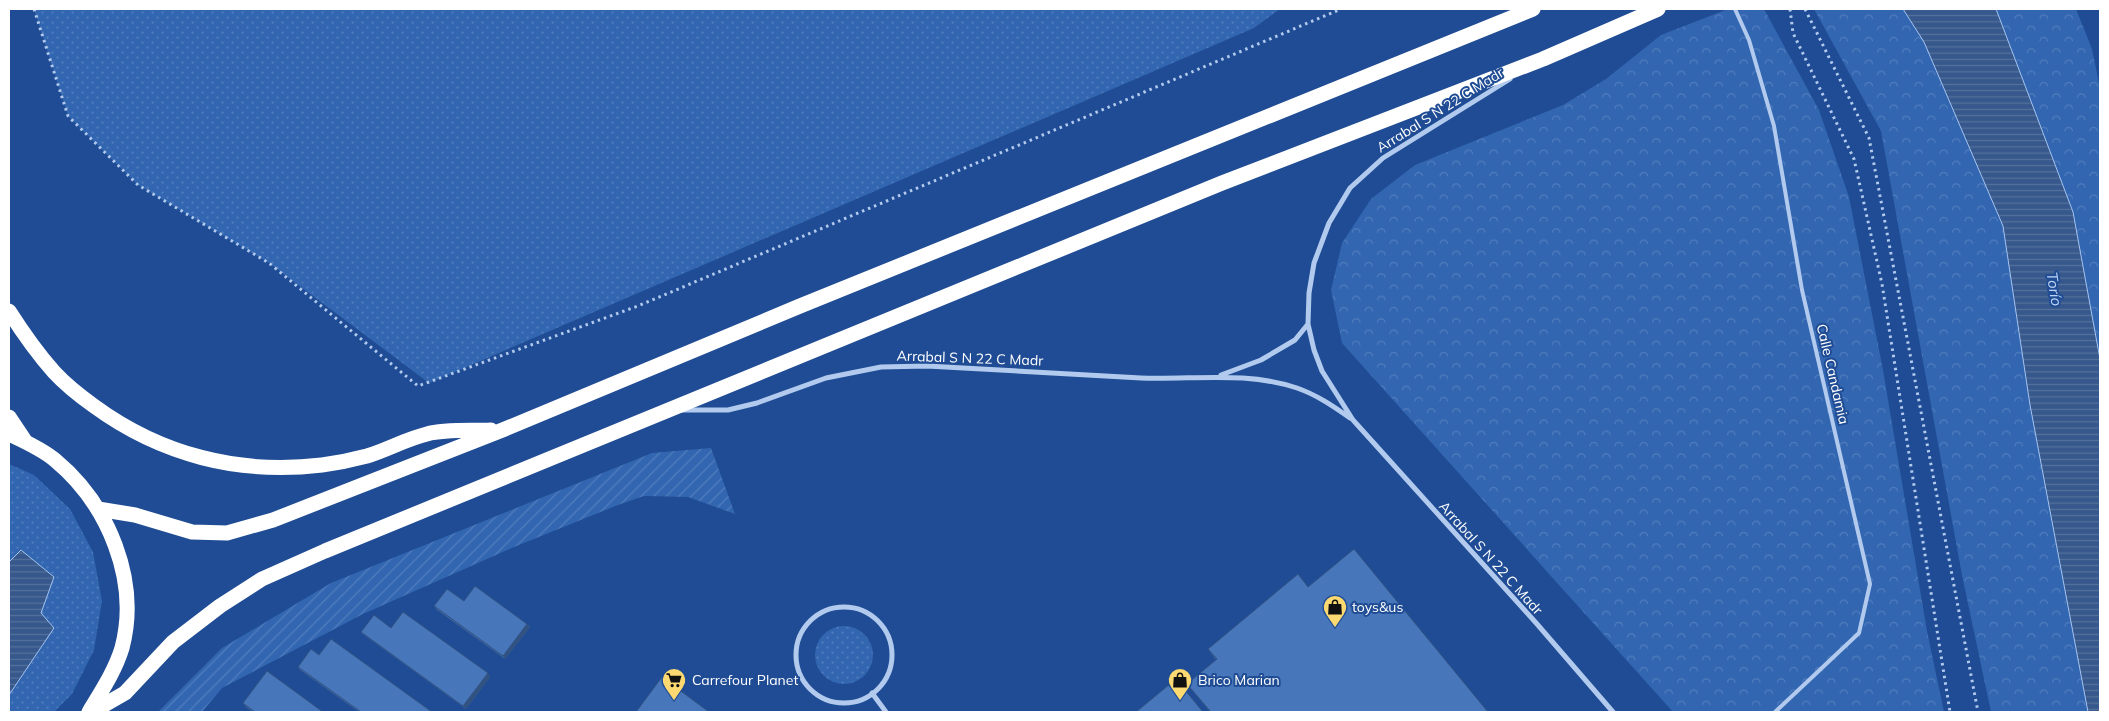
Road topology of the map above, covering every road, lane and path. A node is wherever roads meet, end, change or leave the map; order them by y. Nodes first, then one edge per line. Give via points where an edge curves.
1 (34, 9) edge
2 (1341, 9) edge
3 (1533, 9) edge
4 (1658, 9) edge
5 (1735, 9) edge
6 (1790, 9) edge
7 (1805, 9) edge
8 (1543, 58) junction
9 (9, 311) edge
10 (1308, 324) junction
11 (1218, 376) junction
12 (667, 410) junction
13 (9, 418) edge
14 (1353, 420) junction
15 (505, 429) junction
16 (9, 434) edge
17 (26, 442) junction
18 (98, 509) junction
19 (872, 693) junction
20 (91, 712) edge
21 (886, 712) edge
22 (1612, 712) edge
23 (1775, 712) edge
24 (1950, 712) edge
25 (1978, 712) edge

1 - 2 path via 68,116 138,185 268,263 418,386 638,306
3 - 15 highway
4 - 8 highway
5 - 23 lane, Calle Candamia via 1749,40 1774,126 1802,290 1870,584 1859,633
6 - 24 path via 1793,33 1854,159 1882,284
7 - 25 path via 1869,138
8 - 10 street, Arrabal S N 22 C Madr via 1383,158 1350,188 1329,224 1314,263 1308,293
8 - 12 highway via 1222,183
9 - 15 highway via 31,345 55,373 84,398 120,424 152,441 192,456 242,465 323,464 367,456 428,433
10 - 11 street, Arrabal S N 22 C Madr via 1295,340 1261,360
10 - 14 street, Arrabal S N 22 C Madr via 1322,372
11 - 12 street, Arrabal S N 22 C Madr via 1172,379 927,366 881,367 826,378 728,410
11 - 14 street, Arrabal S N 22 C Madr via 1296,388 1323,399
12 - 20 highway via 262,579 173,642 125,693
13 - 17 highway
14 - 22 street, Arrabal S N 22 C Madr
15 - 18 highway via 273,520 227,533 192,532 135,515
16 - 17 highway
17 - 18 highway via 54,459 78,482
18 - 20 highway via 114,540 123,573 126,624 122,648 113,671
19 - 19 street via 884,681 891,666 888,634 865,611 833,608 818,614 806,624 799,638 796,653 804,682 815,693 836,702 859,700
19 - 21 street

